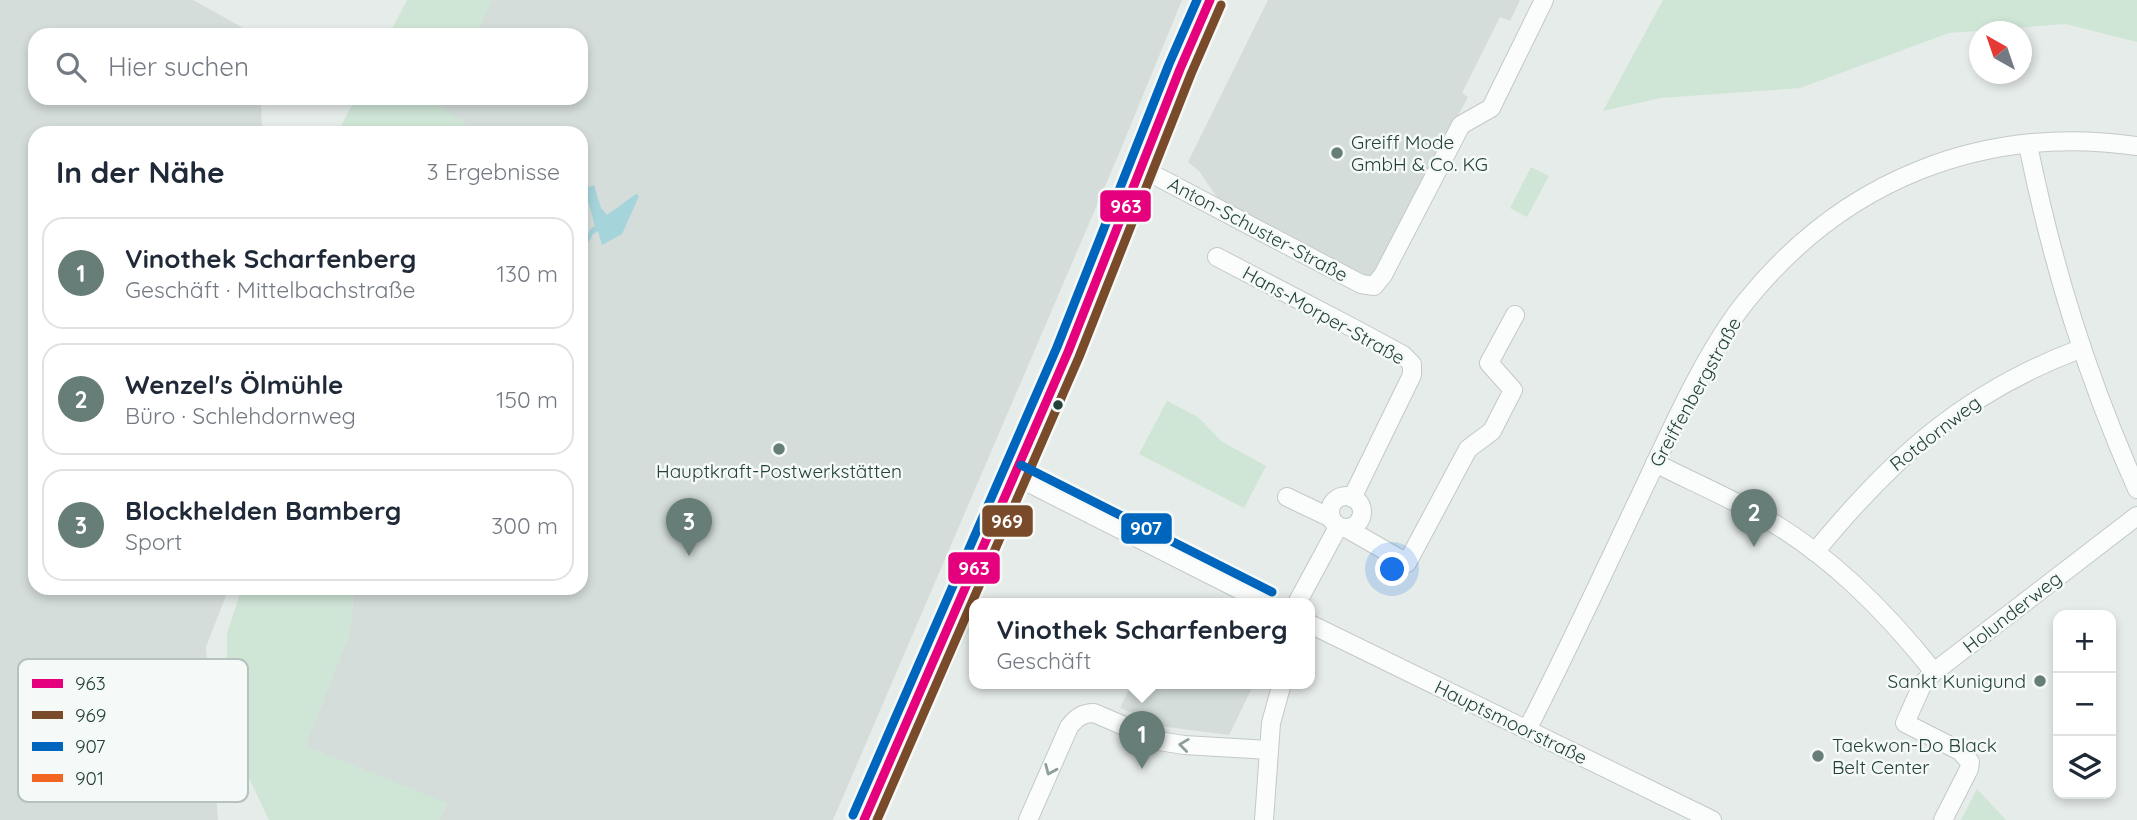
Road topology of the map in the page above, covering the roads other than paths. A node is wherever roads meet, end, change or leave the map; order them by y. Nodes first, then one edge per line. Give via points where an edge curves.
1 (1210, 0) edge
2 (1544, 0) edge
3 (2028, 145) junction
4 (2137, 146) edge
5 (1141, 168) junction
6 (1217, 257) dead end
7 (1516, 315) dead end
8 (2080, 349) junction
9 (2130, 458) edge
10 (1655, 463) junction
11 (1015, 476) junction
12 (2137, 489) edge
13 (1287, 497) dead end
14 (1352, 498) junction
15 (2137, 516) edge
16 (1338, 524) junction
17 (1815, 552) junction
18 (1256, 598) edge
19 (1300, 598) edge
20 (1315, 628) edge
21 (1934, 672) junction
22 (1280, 689) edge
23 (1527, 730) junction
24 (1269, 750) junction
25 (864, 820) edge
26 (1028, 820) edge
27 (1265, 820) edge
28 (1712, 820) edge
29 (1943, 820) edge

1 - 5 main road
2 - 5 street, Anton-Schuster-Straße via 1491,108 1461,125 1374,286 1361,284
3 - 4 street, Greiffenbergstraße via 2069,141
3 - 8 street
3 - 10 street, Greiffenbergstraße via 1943,159 1908,174 1854,203 1793,249 1746,301 1718,342
5 - 11 main road
6 - 14 street, Hans-Morper-Straße via 1355,328 1412,364 1412,374
7 - 16 street via 1489,363 1513,390 1492,431 1468,449 1407,564
8 - 9 street
8 - 17 street, Rotdornweg via 2031,369 1955,413 1900,457
9 - 12 street
10 - 17 street via 1756,513
10 - 23 street, Greiffenbergstraße
11 - 18 street
11 - 25 main road
13 - 16 street
14 - 16 street, Hans-Morper-Straße via 1339,498 1332,505
14 - 16 street, Hans-Morper-Straße via 1362,512 1356,525
15 - 21 street, Holunderweg
16 - 19 street, Hans-Morper-Straße
17 - 21 street via 1874,603
20 - 23 street, Hauptsmoorstraße
21 - 29 street, Holunderweg via 1923,683 1905,723 1960,751 1970,762
22 - 24 street
23 - 28 street, Hauptsmoorstraße
24 -> 26 street via 1159,741 1094,713 1079,716 1069,727
24 - 27 street

